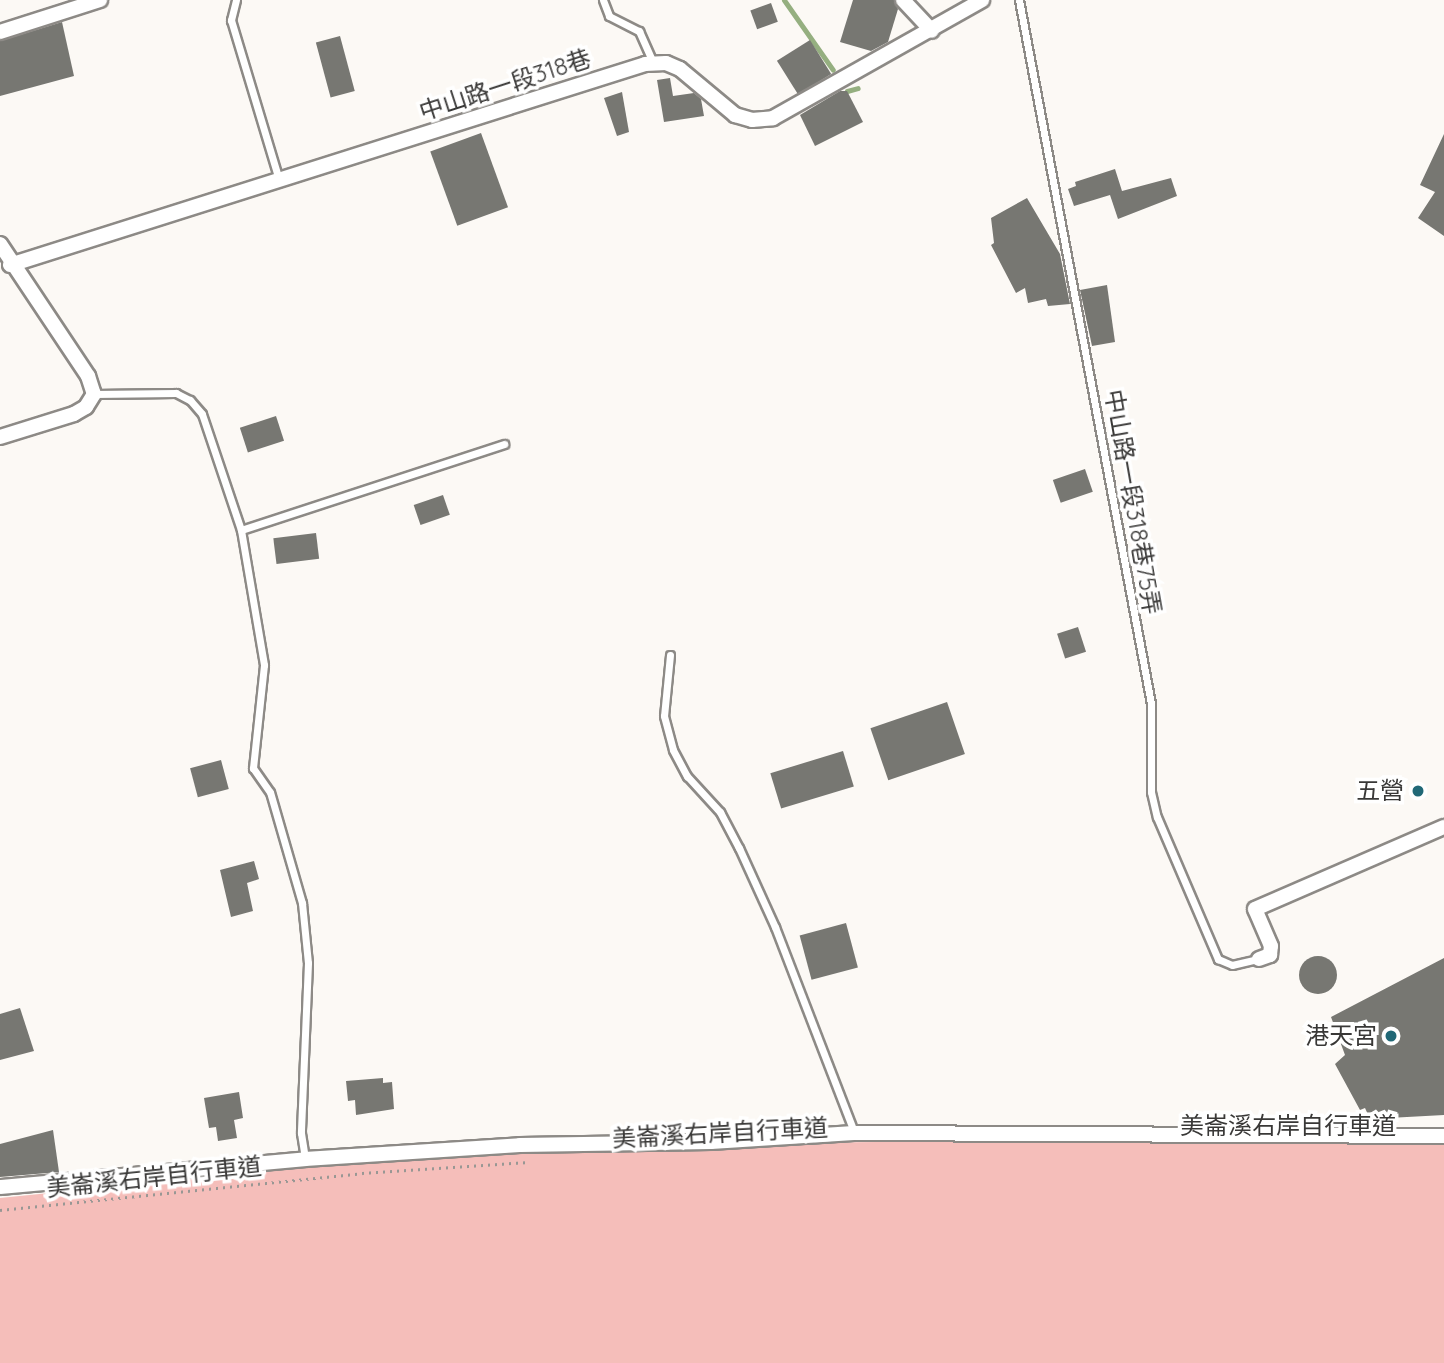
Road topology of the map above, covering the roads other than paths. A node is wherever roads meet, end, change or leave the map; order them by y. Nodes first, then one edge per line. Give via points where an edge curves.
1 (100, 0) edge
2 (236, 0) edge
3 (603, 0) edge
4 (903, 0) edge
5 (982, 0) edge
6 (1019, 0) edge
7 (932, 31) junction
8 (0, 32) edge
9 (654, 64) junction
10 (278, 177) junction
11 (0, 244) edge
12 (10, 265) junction
13 (94, 394) junction
14 (0, 437) edge
15 (504, 444) dead end
16 (241, 530) junction
17 (670, 655) dead end
18 (1444, 827) edge
19 (1259, 959) joint
20 (854, 1133) junction
21 (1444, 1136) edge
22 (305, 1158) junction
23 (0, 1187) edge

1 - 8 street
2 - 10 lane via 231,20
3 - 9 lane via 609,16 639,31
4 - 7 street
5 - 7 street
6 - 19 lane, 中山路一段318巷75弄 via 1151,703 1151,792 1157,817 1218,959 1232,965
7 - 9 street via 773,118 752,120 735,114 694,78 666,63
9 - 10 street, 中山路一段318巷
10 - 12 street, 中山路一段318巷
11 - 12 street
12 - 13 street via 88,376
13 - 14 street via 75,414
13 - 16 lane via 176,393 190,400 202,414
15 - 16 lane
16 - 22 lane via 264,665 253,768 270,792 299,892 308,963 301,1133
17 - 20 lane via 664,716 673,750 687,776 720,812 739,848 775,927
18 - 19 street via 1255,909 1271,946 1270,955
20 - 21 street
20 - 22 street
22 - 23 street

